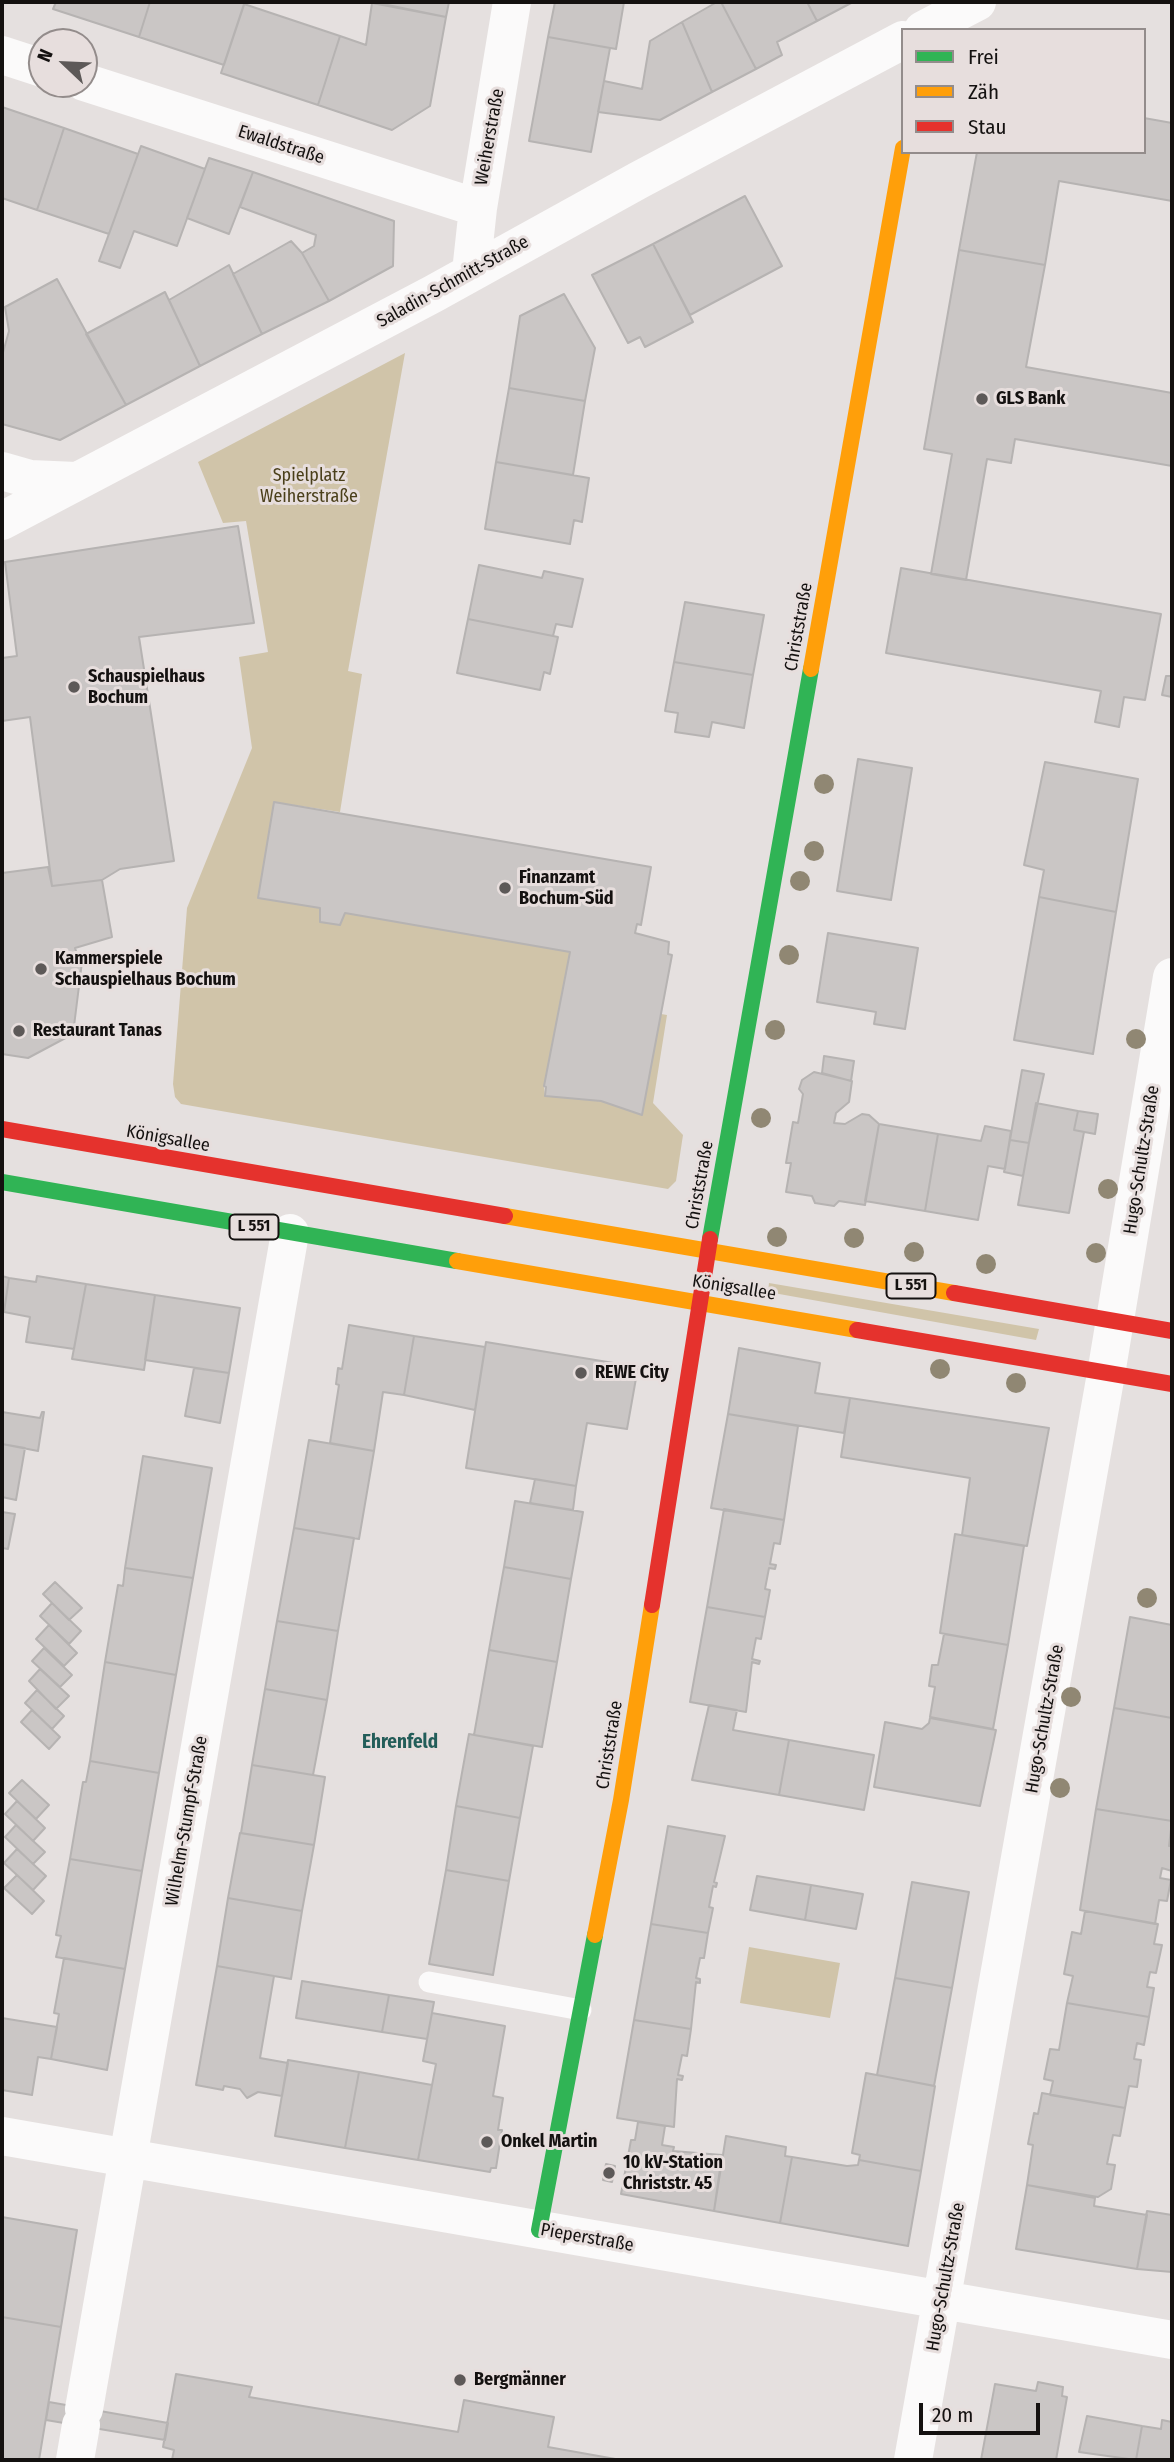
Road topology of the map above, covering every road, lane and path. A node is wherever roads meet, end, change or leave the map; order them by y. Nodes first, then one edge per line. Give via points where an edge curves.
1 (512, 2) edge
2 (977, 2) edge
3 (927, 28) edge
4 (901, 41) edge
5 (2, 55) edge
6 (28, 63) edge
7 (98, 86) edge
8 (902, 154) edge
9 (478, 208) junction
10 (471, 272) junction
11 (2, 471) edge
12 (76, 481) junction
13 (2, 521) edge
14 (1172, 977) edge
15 (2, 1129) edge
16 (2, 1182) edge
17 (327, 1186) junction
18 (302, 1217) junction
19 (709, 1251) junction
20 (699, 1302) junction
21 (1114, 1321) junction
22 (1172, 1331) edge
23 (1106, 1374) junction
24 (1172, 1384) edge
25 (429, 1982) dead end
26 (581, 2010) junction
27 (2, 2136) edge
28 (128, 2158) junction
29 (539, 2230) junction
30 (942, 2300) junction
31 (1172, 2340) edge
32 (80, 2431) edge
33 (914, 2460) edge

1 - 9 street, Weiherstraße
2 - 3 street
4 - 10 street, Saladin-Schmitt-Straße
5 - 6 street
7 - 9 street, Ewaldstraße
8 - 19 main road, Christstraße
9 - 10 street, Weiherstraße
10 - 12 street, Saladin-Schmitt-Straße
11 - 12 street via 30,479
12 - 13 street, Saladin-Schmitt-Straße
14 - 21 street, Hugo-Schultz-Straße
15 - 17 main road, Königsallee / L 551
16 - 18 main road, Königsallee / L 551
17 - 18 main road
17 - 19 main road, Königsallee / L 551
18 - 20 main road, Königsallee / L 551
18 - 28 street, Wilhelm-Stumpf-Straße
19 - 20 main road, Christstraße
19 - 21 main road, Königsallee / L 551
20 - 23 main road, Königsallee / L 551
20 - 26 main road, Christstraße via 621,1800
21 - 22 main road, Königsallee / L 551
21 - 23 street, Hugo-Schultz-Straße
23 - 24 main road, Königsallee / L 551
23 - 30 street, Hugo-Schultz-Straße
25 - 26 lane
26 - 29 main road, Christstraße
27 - 28 street, Pieperstraße
28 - 29 street, Pieperstraße
28 - 32 street, Wilhelm-Stumpf-Straße
29 - 30 street, Pieperstraße
30 - 31 street, Pieperstraße
30 - 33 street, Hugo-Schultz-Straße

